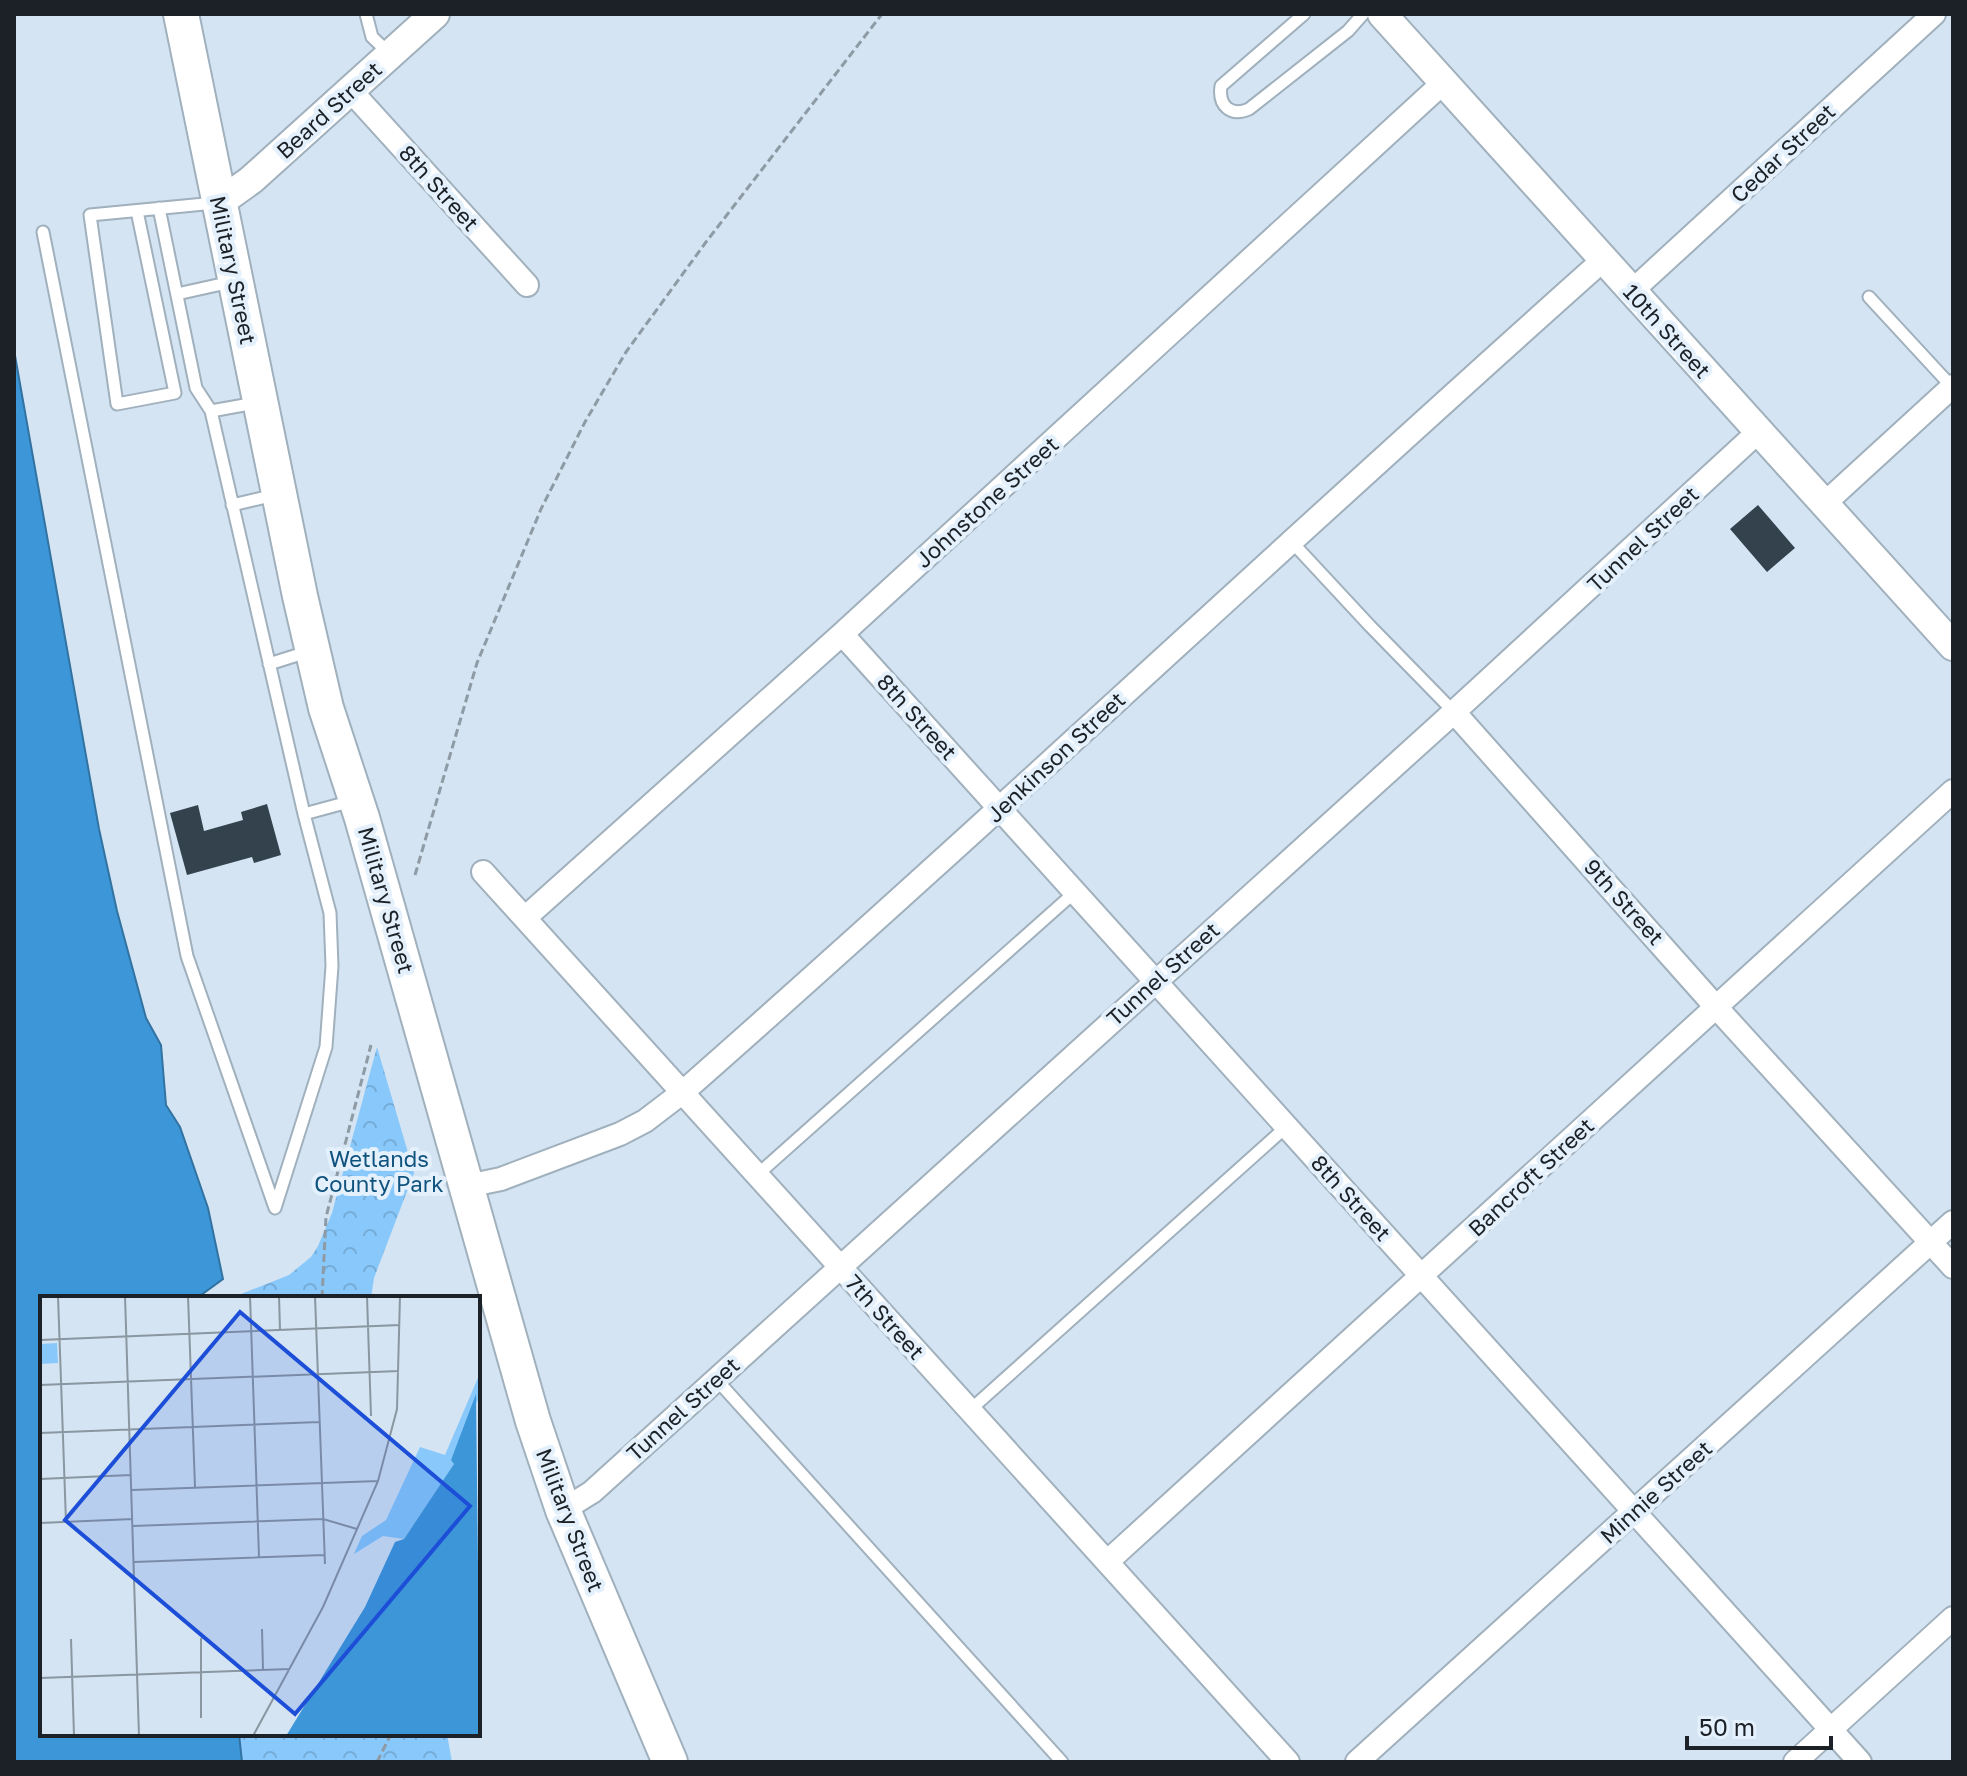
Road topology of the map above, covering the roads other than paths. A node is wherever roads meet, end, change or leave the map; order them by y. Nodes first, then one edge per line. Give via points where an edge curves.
1 (181, 14) edge
2 (366, 14) edge
3 (435, 14) edge
4 (1304, 14) edge
5 (1363, 14) edge
6 (1382, 14) edge
7 (1934, 14) edge
8 (391, 54) junction
9 (1444, 82) junction
10 (351, 91) junction
11 (219, 203) junction
12 (159, 208) junction
13 (137, 211) junction
14 (43, 232) dead end
15 (1603, 260) junction
16 (235, 281) junction
17 (527, 285) dead end
18 (1632, 291) junction
19 (177, 294) junction
20 (1869, 297) dead end
21 (1953, 387) edge
22 (260, 402) junction
23 (211, 411) junction
24 (1758, 432) junction
25 (279, 494) junction
26 (1824, 504) junction
27 (232, 505) junction
28 (1291, 541) junction
29 (842, 634) junction
30 (1953, 646) edge
31 (312, 651) junction
32 (269, 664) junction
33 (1454, 712) junction
34 (1953, 791) edge
35 (356, 800) junction
36 (1000, 808) junction
37 (304, 814) junction
38 (483, 872) dead end
39 (1075, 892) junction
40 (526, 917) junction
41 (1154, 981) junction
42 (1716, 1007) junction
43 (683, 1092) junction
44 (1286, 1127) junction
45 (757, 1175) junction
46 (467, 1186) junction
47 (1953, 1222) edge
48 (1931, 1242) junction
49 (840, 1267) junction
50 (1953, 1267) edge
51 (1422, 1277) junction
52 (716, 1379) junction
53 (970, 1410) junction
54 (563, 1510) junction
55 (1634, 1512) junction
56 (1107, 1562) junction
57 (1953, 1618) edge
58 (1831, 1730) junction
59 (670, 1762) edge
60 (1062, 1762) edge
61 (1288, 1762) edge
62 (1357, 1762) edge
63 (1795, 1762) edge
64 (1860, 1762) edge

1 - 11 main road, Military Street
2 - 8 lane via 372,37
3 - 8 street, Beard Street
4 - 5 lane via 1221,86 1223,105 1232,113 1249,109
6 - 9 street, 10th Street
7 - 18 street, Cedar Street
8 - 10 street, Beard Street
9 - 15 street, 10th Street
9 - 29 street, Johnstone Street
10 - 11 street, Beard Street
10 - 17 street, 8th Street
11 - 12 lane
11 - 16 main road, Military Street
12 - 13 lane
12 - 19 lane
13 - 13 lane via 90,215 117,404 175,393
14 - 37 lane via 187,956 275,1208 326,1047 331,980 330,913
15 - 18 street, 10th Street
15 - 28 street, Jenkinson Street
16 - 19 lane
16 - 22 main road, Military Street
18 - 24 street, 10th Street
19 - 23 lane via 196,388
20 - 21 lane
21 - 26 street
22 - 23 lane
22 - 25 main road, Military Street
23 - 27 lane
24 - 26 street, 10th Street
24 - 33 street, Tunnel Street
25 - 27 lane
25 - 31 main road, Military Street
26 - 30 street, 10th Street
27 - 32 lane
28 - 33 lane, 9th Street
28 - 36 street, Jenkinson Street
29 - 36 street, 8th Street
29 - 40 street, Johnstone Street
31 - 32 lane
31 - 35 main road, Military Street
32 - 37 lane
33 - 41 street, Tunnel Street
33 - 42 street, 9th Street
34 - 42 street, Bancroft Street
35 - 37 lane
35 - 46 main road, Military Street
36 - 39 street, 8th Street
36 - 43 street, Jenkinson Street
38 - 40 street, 7th Street
39 - 41 street, 8th Street
39 - 45 lane
40 - 43 street, 7th Street
41 - 44 street, 8th Street
41 - 49 street, Tunnel Street
42 - 48 street, 9th Street
42 - 51 street, Bancroft Street
43 - 45 street, 7th Street
43 - 46 street, Jenkinson Street via 620,1134 501,1179
44 - 51 street, 8th Street
44 - 53 lane
45 - 49 street, 7th Street
46 - 54 main road, Military Street
47 - 48 street, Minnie Street
48 - 50 street, 9th Street
48 - 55 street, Minnie Street
49 - 52 street, Tunnel Street
49 - 53 street, 7th Street
51 - 55 street, 8th Street
51 - 56 street, Bancroft Street
52 - 54 street, Tunnel Street via 592,1492
52 - 60 lane
53 - 56 street, 7th Street
54 - 59 main road, Military Street
55 - 58 street, 8th Street
55 - 62 street, Minnie Street
56 - 61 street, 7th Street
57 - 58 street
58 - 63 street
58 - 64 street, 8th Street

